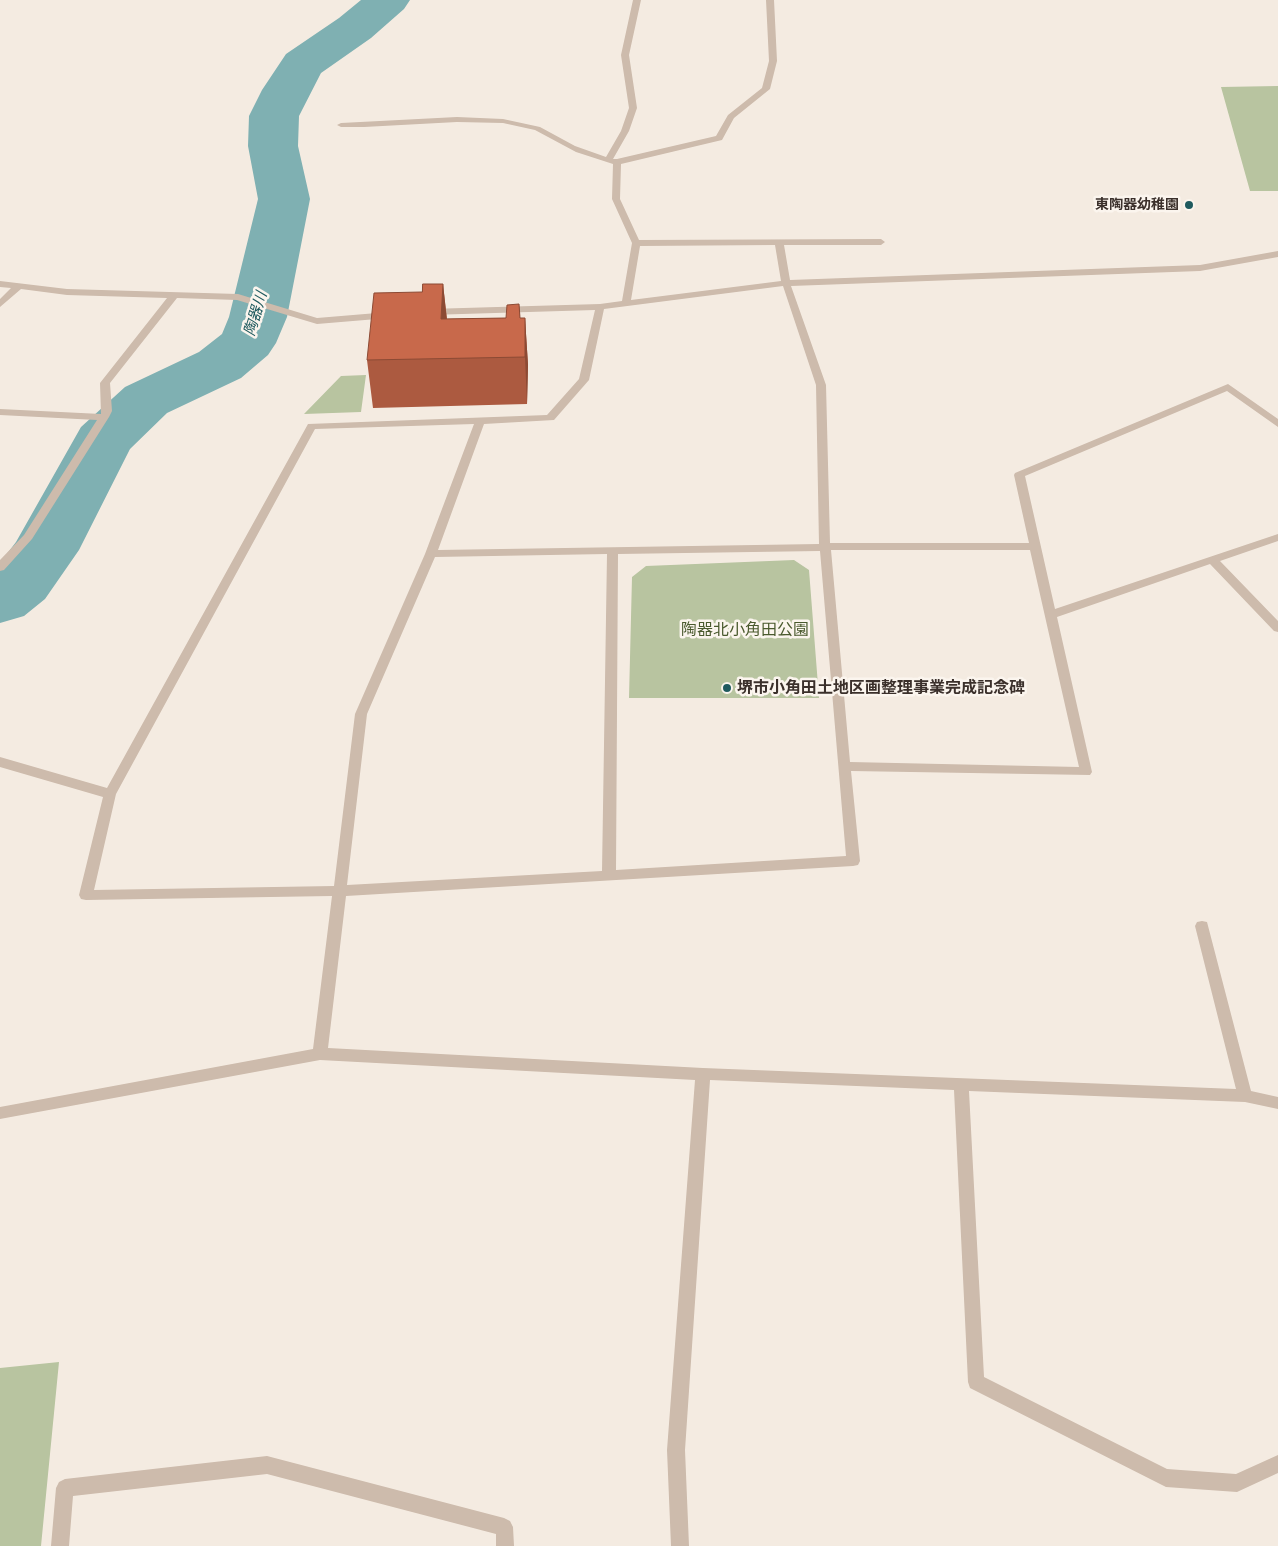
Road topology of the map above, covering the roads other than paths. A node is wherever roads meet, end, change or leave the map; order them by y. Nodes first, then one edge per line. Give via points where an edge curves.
1 (637, 0) edge
2 (770, 0) edge
3 (341, 125) dead end
4 (612, 161) junction
5 (779, 241) junction
6 (880, 242) dead end
7 (636, 243) junction
8 (1278, 254) edge
9 (786, 283) junction
10 (0, 284) edge
11 (18, 288) junction
12 (175, 294) junction
13 (0, 304) edge
14 (626, 305) junction
15 (600, 307) junction
16 (417, 313) edge
17 (399, 314) edge
18 (0, 412) edge
19 (104, 417) junction
20 (480, 421) junction
21 (1278, 424) edge
22 (1278, 537) edge
23 (1035, 546) junction
24 (825, 547) junction
25 (613, 551) junction
26 (431, 554) junction
27 (1214, 560) junction
28 (0, 567) edge
29 (1050, 616) junction
30 (1278, 628) edge
31 (0, 762) edge
32 (844, 766) junction
33 (110, 794) junction
34 (609, 876) junction
35 (341, 891) junction
36 (1202, 926) dead end
37 (320, 1054) junction
38 (703, 1074) junction
39 (961, 1084) junction
40 (1245, 1096) junction
41 (1278, 1103) edge
42 (0, 1112) edge
43 (1278, 1464) edge
44 (60, 1546) edge
45 (505, 1546) edge
46 (680, 1546) edge

1 - 4 street via 625,55 634,108
2 - 4 street via 773,61 766,89 731,116 719,138
3 - 4 street via 376,126 446,119 524,124 544,129 568,146
4 - 7 street via 616,199
5 - 6 street
5 - 7 street
5 - 9 street
7 - 14 street
8 - 9 street via 1200,268
9 - 14 street
9 - 24 street via 821,385
10 - 11 street
11 - 12 street
11 - 13 street
12 - 17 street via 238,297 317,321
12 - 19 street via 105,383 107,411
14 - 15 street
15 - 16 street
15 - 20 street via 584,380 550,418
18 - 19 street
19 - 28 street via 28,537
20 - 26 street
20 - 33 street via 312,426
21 - 23 street via 1228,387 1018,475
22 - 27 street
23 - 24 street
23 - 29 street
24 - 25 street
24 - 32 street
25 - 26 street
25 - 34 street
26 - 35 street via 361,714
27 - 29 street
27 - 30 street
29 - 32 street via 1086,772
31 - 33 street
32 - 34 street via 853,861
33 - 35 street via 86,895
34 - 35 street
35 - 37 street
36 - 40 street
37 - 38 street
37 - 42 street
38 - 39 street
38 - 46 street via 676,1450
39 - 40 street
39 - 43 street via 976,1382 1166,1478 1237,1483
40 - 41 street
44 - 45 street via 65,1488 266,1465 504,1527

